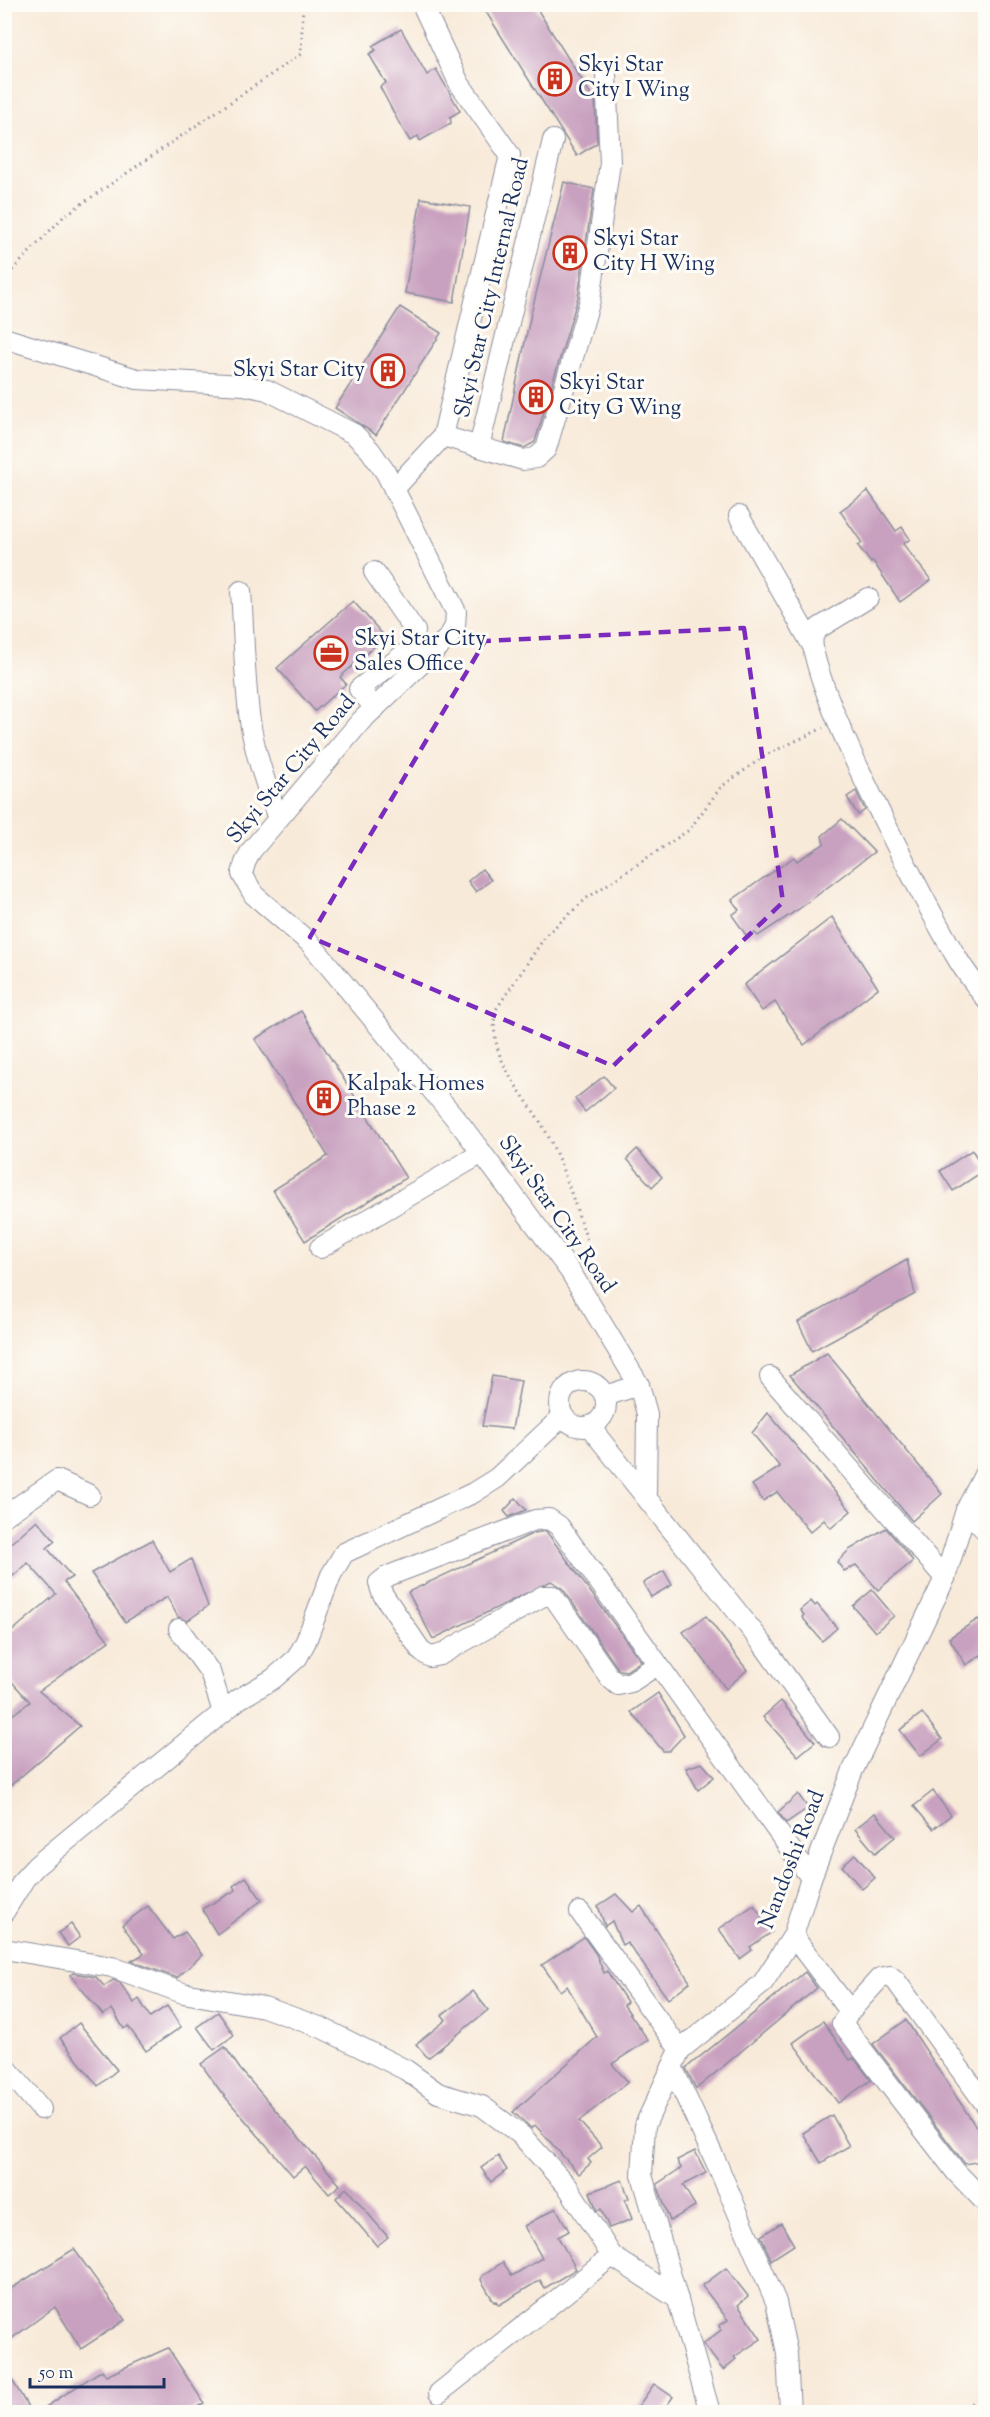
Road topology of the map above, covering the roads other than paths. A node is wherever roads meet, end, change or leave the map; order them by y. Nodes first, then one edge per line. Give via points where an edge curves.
1 (422, 4) edge
2 (606, 74) dead end
3 (553, 140) dead end
4 (4, 338) edge
5 (443, 436) junction
6 (479, 447) junction
7 (394, 489) junction
8 (739, 516) dead end
9 (374, 572) dead end
10 (241, 591) dead end
11 (868, 598) dead end
12 (811, 644) junction
13 (375, 708) junction
14 (278, 819) junction
15 (986, 999) edge
16 (482, 1153) junction
17 (320, 1248) dead end
18 (770, 1377) dead end
19 (639, 1385) junction
20 (605, 1396) junction
21 (563, 1416) junction
22 (590, 1427) junction
23 (986, 1471) edge
24 (90, 1495) dead end
25 (646, 1496) junction
26 (966, 1510) junction
27 (4, 1516) edge
28 (986, 1531) edge
29 (945, 1578) junction
30 (179, 1629) dead end
31 (657, 1665) junction
32 (223, 1712) junction
33 (829, 1737) dead end
34 (811, 1878) junction
35 (4, 1912) edge
36 (580, 1912) dead end
37 (792, 1936) junction
38 (4, 1949) edge
39 (850, 2011) junction
40 (676, 2058) junction
41 (4, 2065) edge
42 (986, 2105) edge
43 (41, 2109) dead end
44 (986, 2203) edge
45 (612, 2256) junction
46 (678, 2299) junction
47 (439, 2393) dead end
48 (710, 2412) edge
49 (790, 2412) edge

1 - 5 street, Skyi Star City Internal Road via 459,83 510,155
2 - 6 street, Skyi Star City Internal Road via 610,163 590,300 546,448 536,458 523,460
3 - 6 street, Skyi Star City Internal Road
4 - 7 street, Skyi Star City Road via 137,379 244,385 267,390 354,434 370,450
5 - 6 street, Skyi Star City Internal Road
5 - 7 street, Skyi Star City Internal Road
7 - 13 street, Skyi Star City Road via 456,612 455,626 449,638
8 - 12 street
9 - 13 street via 416,631 411,649 359,689
10 - 14 street via 250,723
11 - 12 street via 819,628
12 - 15 street via 836,722 956,956
13 - 14 street, Skyi Star City Road
14 - 16 street, Skyi Star City Road via 244,862 242,874 246,885 310,943
16 - 17 street
16 - 19 street, Skyi Star City Road via 570,1271
18 - 29 street
19 - 20 street
19 - 25 street, Skyi Star City Road via 647,1414
20 - 21 street via 590,1382 574,1382 563,1393
20 - 22 street via 607,1404 602,1418
21 - 22 street via 575,1426
21 - 32 street via 497,1478 344,1553 297,1658
22 - 25 street
23 - 26 street, Nandoshi Road
24 - 27 street via 57,1480
25 - 33 street via 762,1643
26 - 28 street
26 - 29 street, Nandoshi Road
29 - 34 street, Nandoshi Road via 853,1770
30 - 32 street via 210,1672
31 - 31 street via 559,1526 549,1519 535,1520 388,1576 380,1583 382,1593 422,1652 430,1657 543,1596 553,1596 609,1678 618,1684 631,1682
31 - 34 street
32 - 35 street via 36,1866
34 - 37 street, Nandoshi Road
36 - 40 street
37 - 39 street
37 - 40 street, Nandoshi Road via 762,1984
38 - 45 street via 112,1967 183,1993 264,2007 322,2028 406,2070 438,2093 482,2106 520,2135 568,2187
39 - 42 street via 880,1978 890,1976
39 - 44 street via 842,2023 956,2172
40 - 46 street, Nandoshi Road via 645,2125 642,2175
40 - 49 street via 776,2302 787,2353
41 - 43 street
45 - 46 street
45 - 47 street
46 - 48 street, Nandoshi Road

